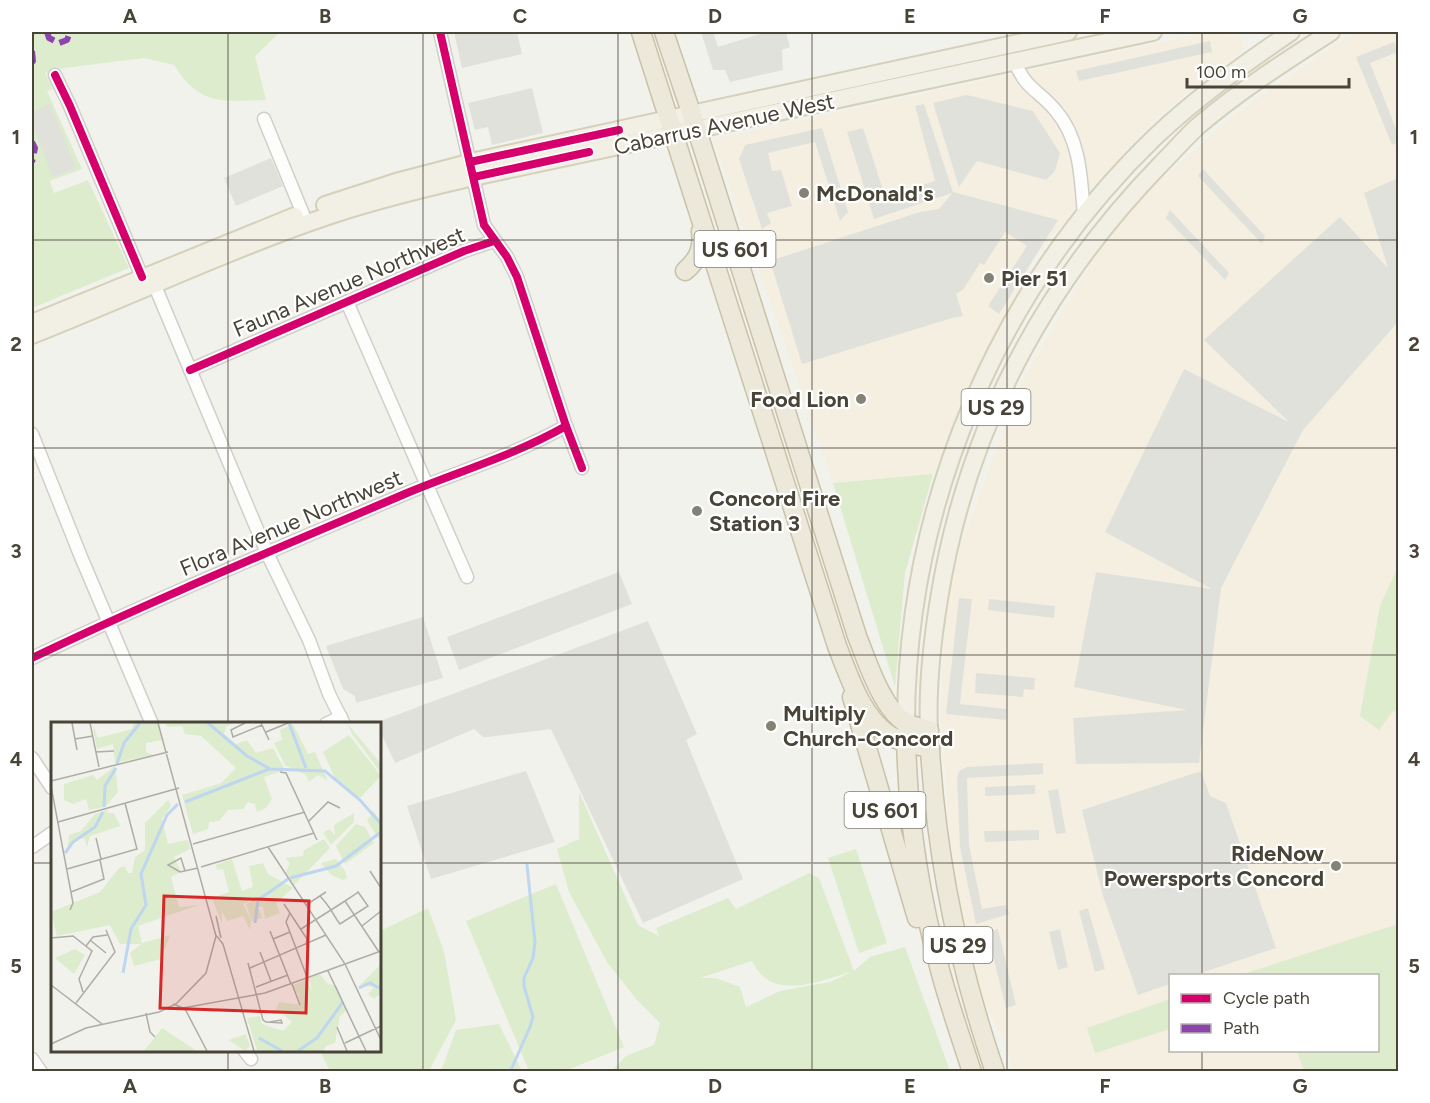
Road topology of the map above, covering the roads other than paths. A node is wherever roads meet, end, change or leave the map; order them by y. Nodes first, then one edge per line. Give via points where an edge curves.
1 (440, 32) edge
2 (641, 32) edge
3 (664, 32) edge
4 (1068, 32) edge
5 (1091, 32) edge
6 (1153, 32) edge
7 (1300, 32) edge
8 (1331, 32) edge
9 (1279, 34) edge
10 (1312, 44) junction
11 (992, 48) junction
12 (1298, 54) junction
13 (1015, 62) junction
14 (54, 75) dead end
15 (863, 94) junction
16 (264, 119) dead end
17 (694, 122) junction
18 (671, 127) junction
19 (472, 169) junction
20 (1081, 181) junction
21 (1102, 193) junction
22 (303, 213) junction
23 (699, 214) junction
24 (1084, 216) junction
25 (263, 241) junction
26 (494, 241) junction
27 (149, 279) junction
28 (722, 289) junction
29 (347, 302) junction
30 (32, 323) edge
31 (32, 335) edge
32 (189, 370) junction
33 (566, 426) junction
34 (32, 434) edge
35 (582, 468) dead end
36 (806, 477) junction
37 (784, 484) junction
38 (426, 485) junction
39 (267, 553) junction
40 (467, 577) dead end
41 (109, 621) junction
42 (837, 646) junction
43 (32, 658) edge
44 (343, 720) edge
45 (152, 722) edge
46 (906, 722) junction
47 (930, 739) junction
48 (906, 743) junction
49 (32, 758) edge
50 (51, 786) edge
51 (51, 834) edge
52 (32, 847) edge
53 (940, 970) junction
54 (32, 1060) edge
55 (41, 1071) edge
56 (972, 1071) edge
57 (994, 1071) edge

1 - 19 street, Fauna Avenue Northwest
2 - 18 highway, US 601
3 - 17 highway, US 601
4 - 11 main road, Cabarrus Avenue West
5 - 13 main road via 1023,51
6 - 13 main road, Cabarrus Avenue West
7 - 10 main road
8 - 10 main road, US 29
9 - 12 main road
9 - 21 main road, US 29 via 1155,137
10 - 12 main road, US 29
11 - 15 main road via 980,60 868,85
11 - 17 main road, Cabarrus Avenue West
12 - 47 main road, US 29 via 1197,128 1134,193 1084,253 1048,305 1011,372 974,460 951,534 931,658
13 - 15 main road, Cabarrus Avenue West
13 - 20 street via 1026,84 1047,100 1065,124 1077,155
14 - 27 street
15 - 17 main road, Cabarrus Avenue West
16 - 22 street
17 - 18 main road, Cabarrus Avenue West
17 - 36 highway, US 601
18 - 19 main road, Cabarrus Avenue West
18 - 23 highway, US 601
19 - 22 main road, Cabarrus Avenue West via 396,182
19 - 25 main road, Cabarrus Avenue West
19 - 26 street, Fauna Avenue Northwest via 484,225
20 - 21 street via 1094,192
20 - 24 street
21 - 24 main road, US 29
22 - 25 street via 302,219
22 - 27 main road, Cabarrus Avenue West
23 - 28 highway, US 601
23 - 28 highway via 702,243 694,264 685,271 708,273
24 - 46 main road, US 29 via 1035,283 992,359 964,420 940,488 914,618
25 - 27 main road, Cabarrus Avenue West
26 - 29 street, Fauna Avenue Northwest
26 - 33 street via 518,277
27 - 30 main road, Cabarrus Avenue West
27 - 31 main road, Cabarrus Avenue West
27 - 32 street
28 - 37 highway, US 601
29 - 32 street, Fauna Avenue Northwest
29 - 38 street
32 - 39 street
33 - 35 street
33 - 38 street, Flora Avenue Northwest via 542,440
34 - 41 street
36 - 37 highway
36 - 46 highway, US 601 via 870,669 894,712
37 - 42 highway, US 601
38 - 39 street, Flora Avenue Northwest
38 - 40 street
39 - 41 street, Flora Avenue Northwest
39 - 44 street
41 - 43 street, Flora Avenue Northwest
41 - 45 street
42 - 48 highway via 859,701 889,735
42 - 53 highway, US 601 via 922,934
46 - 47 highway, US 601
46 - 48 highway, US 29
47 - 48 highway
47 - 57 highway, US 29 via 934,808 950,911
48 - 53 highway, US 29 via 915,852
49 - 50 street
51 - 52 street
53 - 56 highway, US 29
54 - 55 street

